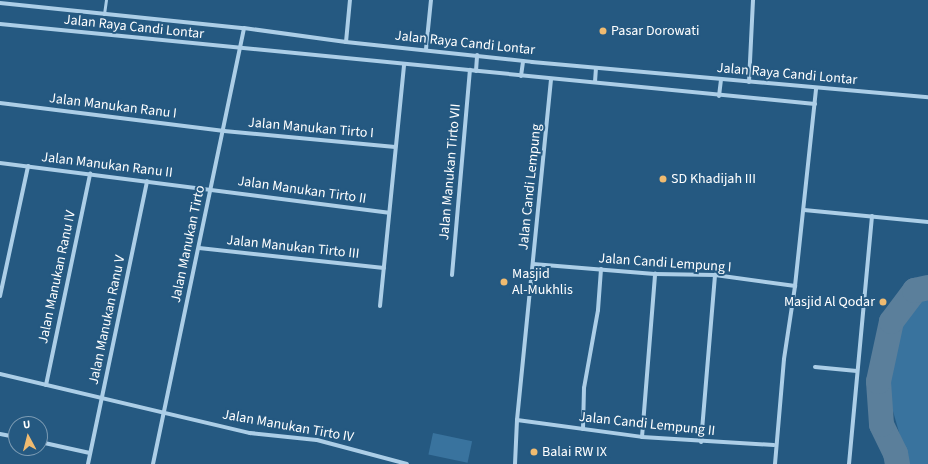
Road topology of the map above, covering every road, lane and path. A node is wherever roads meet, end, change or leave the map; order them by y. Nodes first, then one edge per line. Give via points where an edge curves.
1 (106, 0) edge
2 (350, 0) edge
3 (431, 0) edge
4 (753, 0) edge
5 (0, 3) edge
6 (104, 14) junction
7 (0, 24) edge
8 (244, 28) junction
9 (346, 42) junction
10 (241, 49) junction
11 (426, 49) junction
12 (477, 55) junction
13 (523, 61) junction
14 (404, 65) junction
15 (596, 68) junction
16 (470, 70) junction
17 (476, 71) junction
18 (521, 76) junction
19 (721, 79) junction
20 (551, 80) junction
21 (594, 82) junction
22 (749, 82) junction
23 (816, 89) junction
24 (719, 96) junction
25 (928, 97) edge
26 (0, 103) edge
27 (815, 104) junction
28 (224, 131) junction
29 (396, 147) junction
30 (0, 163) edge
31 (28, 166) junction
32 (90, 174) junction
33 (147, 181) junction
34 (211, 188) junction
35 (804, 210) junction
36 (389, 213) junction
37 (872, 216) junction
38 (928, 222) edge
39 (199, 248) junction
40 (533, 264) junction
41 (384, 268) junction
42 (601, 269) junction
43 (655, 274) junction
44 (452, 275) dead end
45 (715, 275) junction
46 (795, 286) junction
47 (0, 296) edge
48 (380, 306) dead end
49 (815, 367) dead end
50 (858, 371) junction
51 (0, 374) edge
52 (46, 385) junction
53 (102, 396) junction
54 (164, 414) junction
55 (517, 420) junction
56 (583, 429) junction
57 (642, 436) junction
58 (701, 442) junction
59 (48, 444) edge
60 (774, 445) junction
61 (90, 453) junction
62 (88, 464) edge
63 (153, 464) edge
64 (407, 464) edge
65 (515, 464) edge
66 (775, 464) edge
67 (849, 464) edge

1 - 6 lane
2 - 9 street
3 - 11 street
4 - 22 street
5 - 6 street, Jalan Raya Candi Lontar
6 - 8 street, Jalan Raya Candi Lontar
7 - 10 street, Jalan Raya Candi Lontar
8 - 9 street, Jalan Raya Candi Lontar
8 - 10 street, Jalan Manukan Tirto
9 - 11 street, Jalan Raya Candi Lontar
10 - 14 street, Jalan Raya Candi Lontar
10 - 28 street, Jalan Manukan Tirto
11 - 12 street, Jalan Raya Candi Lontar
12 - 13 street, Jalan Raya Candi Lontar
12 - 17 street
13 - 15 street, Jalan Raya Candi Lontar
13 - 18 street
14 - 16 street, Jalan Raya Candi Lontar
14 - 29 street
15 - 19 street, Jalan Raya Candi Lontar
15 - 21 street
16 - 17 street, Jalan Raya Candi Lontar
16 - 44 street, Jalan Manukan Tirto VII
17 - 18 street, Jalan Raya Candi Lontar
18 - 20 street, Jalan Raya Candi Lontar
19 - 22 street, Jalan Raya Candi Lontar
19 - 24 street
20 - 21 street, Jalan Raya Candi Lontar
20 - 40 street, Jalan Candi Lempung
21 - 24 street, Jalan Raya Candi Lontar
22 - 23 street, Jalan Raya Candi Lontar
23 - 25 street, Jalan Raya Candi Lontar
23 - 27 street
24 - 27 street, Jalan Raya Candi Lontar
26 - 28 street, Jalan Manukan Ranu I
27 - 35 street
28 - 29 street, Jalan Manukan Tirto I
28 - 34 street, Jalan Manukan Tirto
29 - 36 street
30 - 31 street, Jalan Manukan Ranu II
31 - 32 street, Jalan Manukan Ranu II
31 - 47 street
32 - 33 street, Jalan Manukan Ranu II
32 - 52 street, Jalan Manukan Ranu IV
33 - 34 street, Jalan Manukan Ranu II
33 - 53 street, Jalan Manukan Ranu V
34 - 36 street, Jalan Manukan Tirto II
34 - 39 street, Jalan Manukan Tirto
35 - 37 street
35 - 46 street
36 - 41 street
37 - 38 street
37 - 50 street
39 - 41 street, Jalan Manukan Tirto III
39 - 54 street, Jalan Manukan Tirto
40 - 42 street, Jalan Candi Lempung I
40 - 55 street, Jalan Candi Lempung
41 - 48 street
42 - 43 street, Jalan Candi Lempung I
42 - 56 street via 598,310 584,388
43 - 45 street, Jalan Candi Lempung I
43 - 57 street
45 - 46 street, Jalan Candi Lempung I
45 - 58 street
46 - 60 street
49 - 50 street
50 - 67 street
51 - 52 street, Jalan Manukan Tirto IV
52 - 53 street, Jalan Manukan Tirto IV
53 - 54 street, Jalan Manukan Tirto IV
53 - 61 street, Jalan Manukan Ranu V
54 - 63 street, Jalan Manukan Tirto
54 - 64 street, Jalan Manukan Tirto IV via 250,432 317,440
55 - 56 street, Jalan Candi Lempung II
55 - 65 street, Jalan Candi Lempung
56 - 57 street, Jalan Candi Lempung II
57 - 58 street, Jalan Candi Lempung II
58 - 60 street, Jalan Candi Lempung II
59 - 61 street
60 - 66 street
61 - 62 street, Jalan Manukan Ranu V

